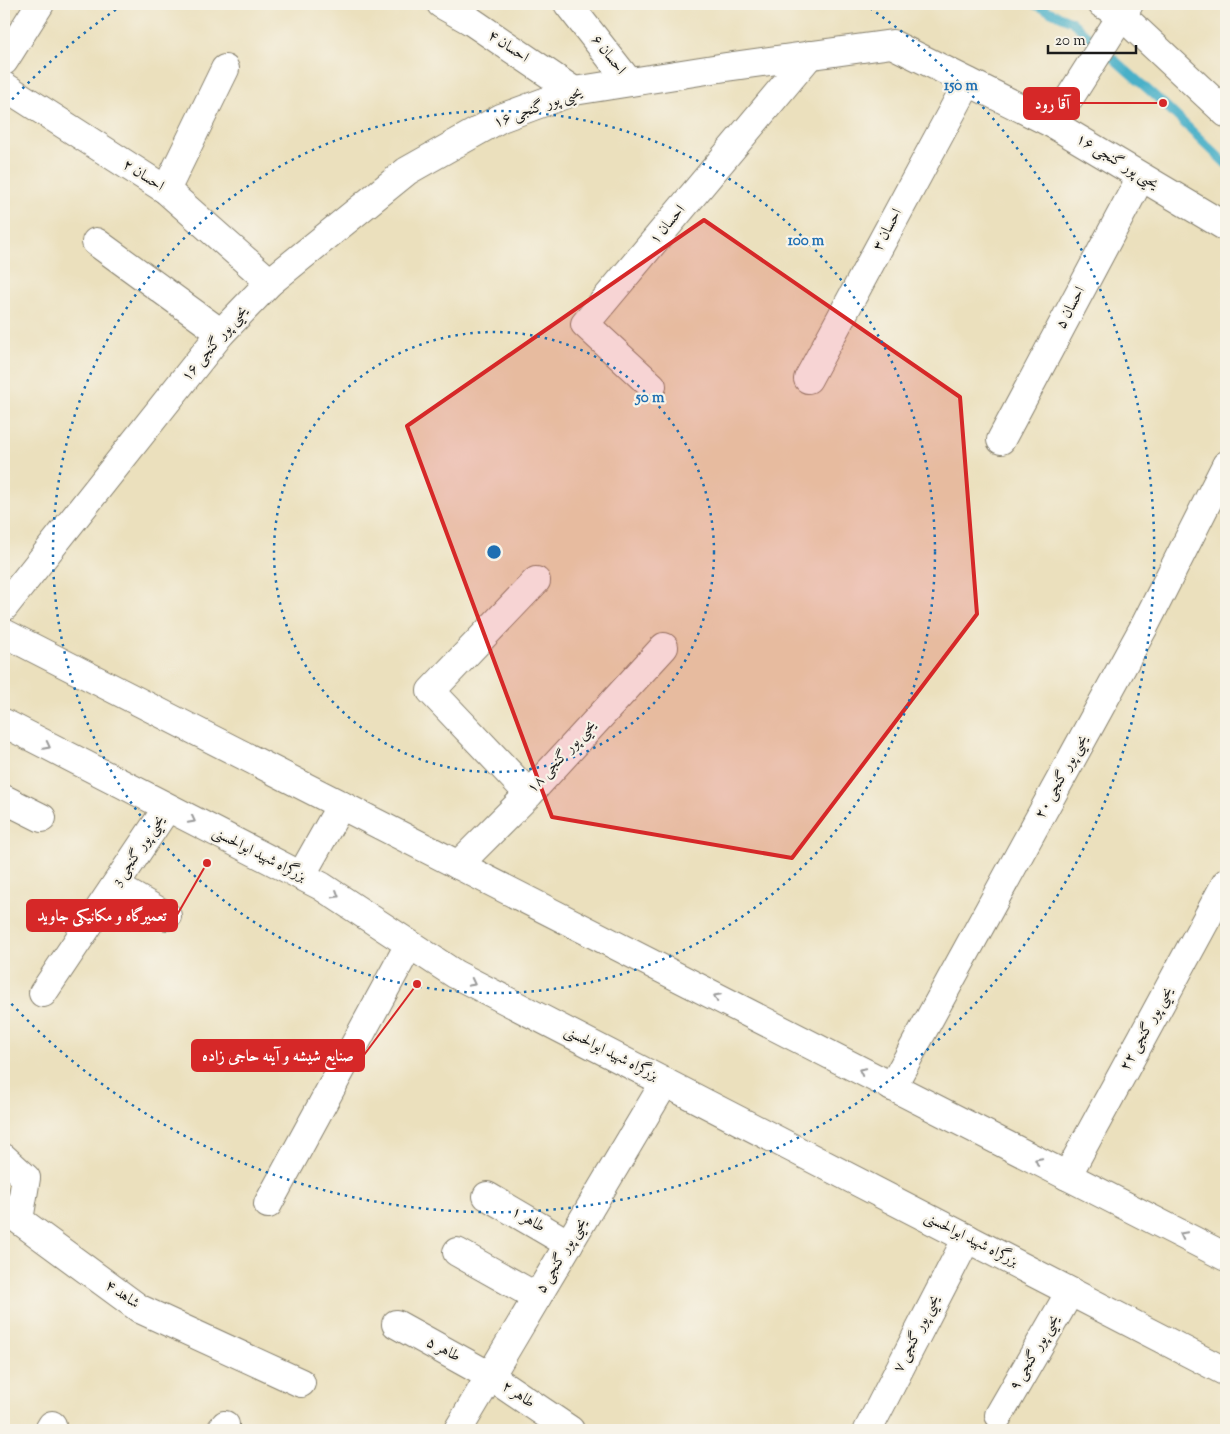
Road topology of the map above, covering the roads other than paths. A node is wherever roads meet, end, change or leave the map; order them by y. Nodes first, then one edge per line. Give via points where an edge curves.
1 (40, 4) edge
2 (441, 4) edge
3 (568, 4) edge
4 (1118, 8) edge
5 (810, 55) junction
6 (4, 61) edge
7 (225, 69) dead end
8 (629, 82) junction
9 (968, 82) junction
10 (4, 86) edge
11 (574, 92) junction
12 (1226, 114) edge
13 (1053, 124) junction
14 (1141, 176) junction
15 (166, 190) junction
16 (1226, 227) edge
17 (96, 242) dead end
18 (270, 282) junction
19 (221, 334) junction
20 (808, 379) dead end
21 (652, 386) dead end
22 (1001, 440) dead end
23 (1226, 465) edge
24 (536, 581) dead end
25 (4, 607) edge
26 (4, 632) edge
27 (664, 647) dead end
28 (4, 723) edge
29 (529, 794) junction
30 (4, 799) edge
31 (340, 805) junction
32 (167, 808) junction
33 (42, 818) dead end
34 (458, 865) junction
35 (301, 876) junction
36 (1226, 883) edge
37 (115, 886) junction
38 (167, 916) dead end
39 (409, 945) junction
40 (43, 993) dead end
41 (665, 1082) junction
42 (892, 1087) junction
43 (4, 1158) edge
44 (1067, 1176) junction
45 (487, 1196) dead end
46 (268, 1204) dead end
47 (967, 1238) junction
48 (569, 1244) junction
49 (457, 1252) dead end
50 (1226, 1257) edge
51 (1070, 1292) junction
52 (537, 1297) junction
53 (396, 1324) dead end
54 (1226, 1372) edge
55 (490, 1376) junction
56 (301, 1383) dead end
57 (999, 1415) dead end
58 (458, 1430) edge
59 (570, 1430) edge
60 (868, 1430) edge

1 - 6 street
2 - 11 street, احسان ۴
3 - 8 street, احسان ۶
4 - 12 street
4 - 13 street
5 - 8 street, یحیی پور گنجی ۱۶
5 - 9 street, یحیی پور گنجی ۱۶ via 892,44
5 - 21 street, احسان ۱ via 584,324
7 - 15 street
8 - 11 street, یحیی پور گنجی ۱۶
9 - 13 street, یحیی پور گنجی ۱۶
9 - 20 street, احسان ۳
10 - 15 street, احسان ۲
11 - 18 street, یحیی پور گنجی ۱۶ via 501,118 407,171
13 - 14 street, یحیی پور گنجی ۱۶
14 - 16 street, یحیی پور گنجی ۱۶
14 - 22 street, احسان ۵
15 - 18 street, احسان ۲
17 - 19 street
18 - 19 street, یحیی پور گنجی ۱۶
19 - 25 street, یحیی پور گنجی ۱۶
23 - 42 street, یحیی پور گنجی ۲۰ via 1145,625
24 - 29 street via 431,691
26 - 31 street
27 - 29 street, یحیی پور گنجی ۱۸
28 -> 32 street, بزرگراه شهید ابوالحسنی
29 - 34 street, یحیی پور گنجی ۱۸
30 - 33 street
31 - 34 street
31 - 35 street
32 -> 35 street, بزرگراه شهید ابوالحسنی
32 - 37 street, یحیی پور گنجی 3
42 -> 34 street
35 -> 39 street, بزرگراه شهید ابوالحسنی
36 - 44 street, یحیی پور گنجی ۲۲
37 - 38 street
37 - 40 street, یحیی پور گنجی 3
39 -> 41 street, بزرگراه شهید ابوالحسنی via 456,974
39 - 46 street
41 - 47 street, بزرگراه شهید ابوالحسنی
41 - 48 street, یحیی پور گنجی ۵
44 -> 42 street
43 - 56 street, شاهد ۴ via 26,1178 19,1220 140,1309
50 -> 44 street
45 - 48 street, طاهر ۱
47 - 51 street, بزرگراه شهید ابوالحسنی
47 - 60 street, یحیی پور گنجی ۷
48 - 52 street, یحیی پور گنجی ۵
49 - 52 street
51 - 54 street, بزرگراه شهید ابوالحسنی
51 - 57 street, یحیی پور گنجی ۹
52 - 55 street, یحیی پور گنجی ۵
53 - 55 street, طاهر ۵
55 - 58 street, یحیی پور گنجی ۵
55 - 59 street, طاهر ۲

